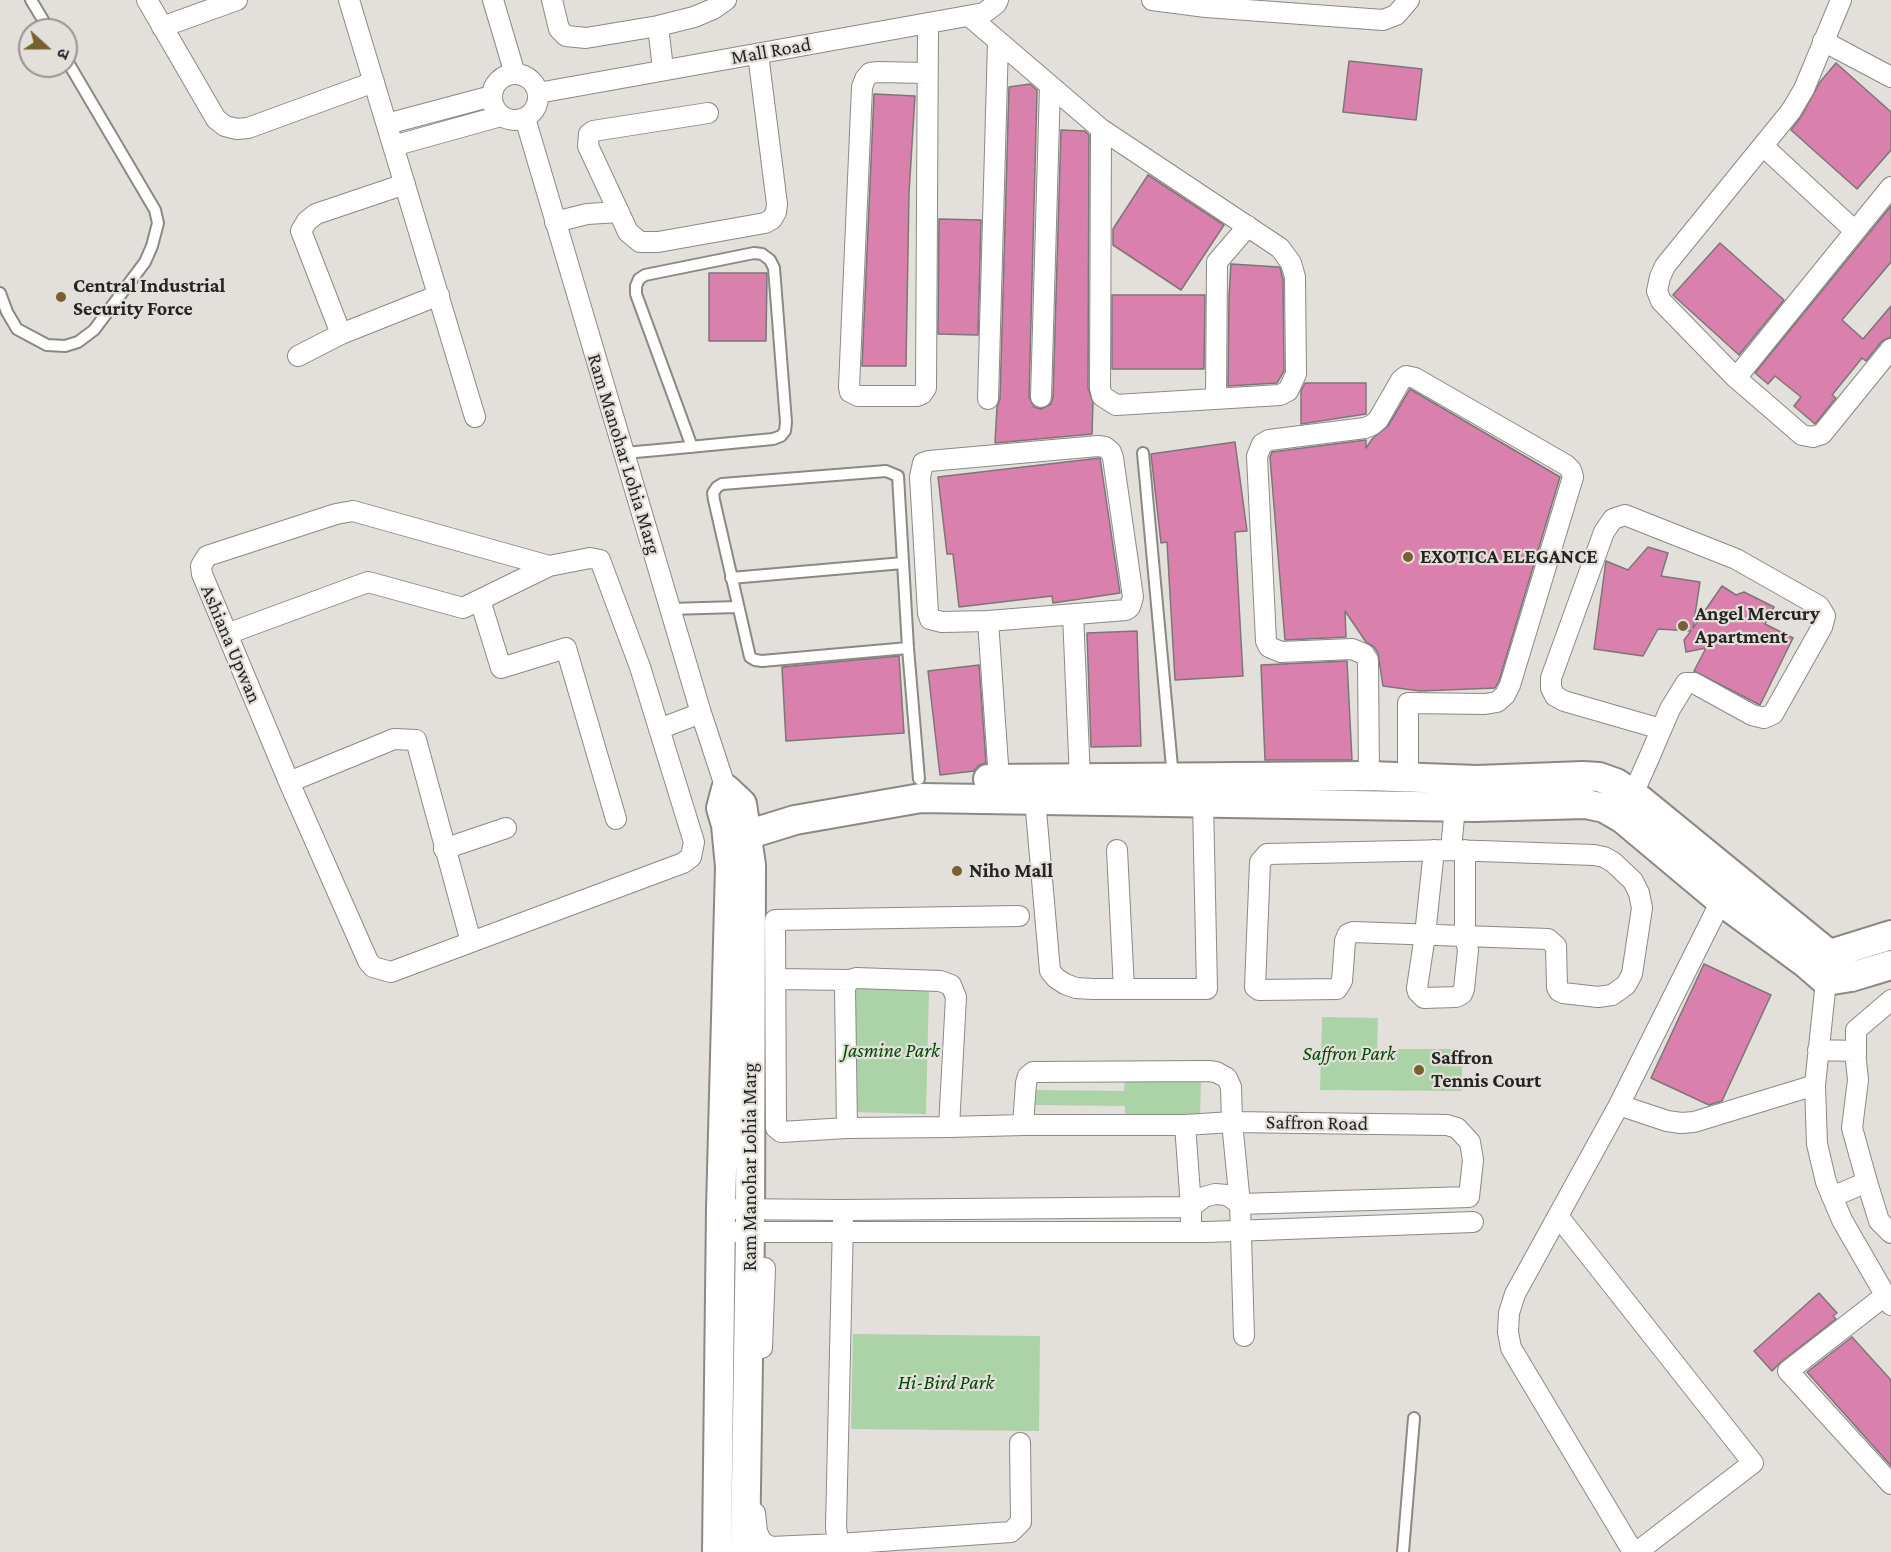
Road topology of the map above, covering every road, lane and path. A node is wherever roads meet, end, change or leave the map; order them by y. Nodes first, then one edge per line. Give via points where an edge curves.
1 (31, 0) edge
2 (147, 0) edge
3 (237, 0) edge
4 (350, 0) edge
5 (493, 0) edge
6 (552, 0) edge
7 (726, 0) edge
8 (998, 0) edge
9 (1152, 0) edge
10 (1409, 0) edge
11 (1841, 0) edge
12 (969, 16) junction
13 (42, 18) edge
14 (928, 23) junction
15 (658, 26) junction
16 (162, 27) junction
17 (1823, 41) junction
18 (998, 42) junction
19 (758, 54) junction
20 (663, 69) junction
21 (926, 73) junction
22 (515, 74) junction
23 (1891, 77) edge
24 (77, 78) edge
25 (374, 82) junction
26 (1050, 86) junction
27 (538, 93) junction
28 (492, 96) junction
29 (708, 113) dead end
30 (501, 116) junction
31 (525, 118) junction
32 (387, 124) junction
33 (1101, 129) junction
34 (393, 146) junction
35 (1763, 146) junction
36 (405, 184) junction
37 (1891, 187) edge
38 (619, 212) junction
39 (555, 222) junction
40 (1248, 226) junction
41 (1856, 231) junction
42 (0, 293) edge
43 (438, 295) junction
44 (341, 334) junction
45 (1891, 349) edge
46 (298, 356) dead end
47 (1736, 378) junction
48 (1041, 397) dead end
49 (988, 399) dead end
50 (1216, 399) junction
51 (475, 417) dead end
52 (692, 447) junction
53 (624, 453) junction
54 (1143, 453) dead end
55 (903, 563) junction
56 (549, 567) junction
57 (731, 578) junction
58 (480, 600) junction
59 (737, 607) junction
60 (670, 609) junction
61 (1073, 614) junction
62 (988, 621) junction
63 (227, 634) junction
64 (908, 648) junction
65 (701, 713) junction
66 (659, 729) junction
67 (1661, 729) junction
68 (1388, 776) junction
69 (1173, 778) junction
70 (919, 779) junction
71 (999, 779) junction
72 (1080, 779) junction
73 (289, 783) junction
74 (726, 789) joint
75 (1114, 790) junction
76 (1633, 794) junction
77 (1035, 799) junction
78 (1203, 802) junction
79 (1386, 805) junction
80 (1455, 806) junction
81 (616, 819) dead end
82 (506, 828) dead end
83 (737, 830) junction
84 (444, 849) junction
85 (1117, 850) dead end
86 (1450, 850) junction
87 (1721, 901) junction
88 (1019, 916) dead end
89 (1425, 935) junction
90 (1891, 935) edge
91 (1465, 936) junction
92 (471, 942) junction
93 (1891, 965) edge
94 (1828, 969) junction
95 (776, 979) junction
96 (849, 980) junction
97 (1124, 988) junction
98 (1891, 999) edge
99 (1818, 1050) junction
100 (1856, 1055) junction
101 (1815, 1084) junction
102 (1619, 1105) junction
103 (1232, 1122) junction
104 (1023, 1125) junction
105 (1185, 1125) junction
106 (949, 1127) junction
107 (847, 1128) junction
108 (1868, 1182) junction
109 (1833, 1197) junction
110 (1240, 1204) junction
111 (1191, 1207) junction
112 (952, 1208) junction
113 (843, 1210) junction
114 (1558, 1216) junction
115 (750, 1219) junction
116 (721, 1220) junction
117 (1473, 1222) dead end
118 (1242, 1231) junction
119 (843, 1232) junction
120 (953, 1232) junction
121 (1191, 1232) junction
122 (1891, 1233) edge
123 (765, 1268) dead end
124 (1888, 1300) edge
125 (1244, 1336) dead end
126 (1414, 1418) dead end
127 (1020, 1443) dead end
128 (1891, 1484) edge
129 (838, 1544) junction
130 (717, 1552) edge
131 (745, 1552) edge
132 (1403, 1552) edge
133 (1635, 1552) edge

1 - 13 lane
2 - 16 street
3 - 16 street
4 - 25 street
5 - 22 street
6 - 15 street via 559,29 567,36 586,39
7 - 15 street via 694,17
8 - 12 street, Mall Road via 984,13
9 - 10 street via 1383,20 1396,15
11 - 17 street
12 - 14 street, Mall Road
12 - 18 street
14 - 19 street, Mall Road
14 - 21 street
15 - 20 street
16 - 25 street via 216,119 225,126 248,128
17 - 23 street
17 - 35 street via 1804,89
18 - 26 street
18 - 49 street
19 - 20 street, Mall Road
19 - 38 street via 777,204 772,219 648,243 628,232
20 - 27 street, Mall Road
21 - 21 street via 926,388 917,396 858,396 849,387 862,87 870,74 878,72
22 - 27 street via 533,82
22 - 28 street via 499,81
24 - 42 lane via 155,210 158,223 152,246 145,262 94,330 78,342 47,345 17,329
25 - 32 street
26 - 33 street
26 - 48 street
27 - 31 street via 536,108
28 - 30 street
28 - 32 street
29 - 38 street via 589,134 588,146
30 - 31 street
30 - 34 street
31 - 39 street, Ram Manohar Lohia Marg
32 - 34 street
33 - 40 street
33 - 50 street via 1102,396 1116,405
34 - 36 street
35 - 41 street
35 - 47 street via 1665,266 1657,291 1660,301
36 - 43 street
36 - 44 street via 316,214 301,231
37 - 41 street
38 - 39 street
39 - 53 street, Ram Manohar Lohia Marg
40 - 50 street via 1217,262
40 - 50 street via 1280,248 1291,263 1295,277 1296,374 1288,391 1280,395
41 - 47 street
43 - 44 street
43 - 51 street
44 - 46 street
45 - 47 street via 1822,434 1813,437 1802,435
52 - 52 lane via 636,286 645,275 762,254 774,268 785,431 773,440
52 - 53 lane
53 - 60 street, Ram Manohar Lohia Marg
54 - 69 lane
55 - 57 lane
55 - 57 lane via 900,482 893,472 722,484 713,493
55 - 64 lane
56 - 58 street
56 - 63 street, Ashiana Upwan via 360,512 342,512 207,556 201,574
56 - 66 street, Ashiana Upwan via 596,558 603,564
57 - 59 lane
58 - 63 street via 463,609 368,582
58 - 81 street via 501,668 566,648
59 - 60 lane
59 - 64 lane via 747,651 754,660
60 - 65 street, Ram Manohar Lohia Marg
61 - 62 street
61 - 62 street via 1126,610 1132,603 1111,452 1098,446 923,463 920,470 927,613 935,622
61 - 72 street
62 - 71 street
63 - 73 street, Ashiana Upwan
64 - 70 lane
65 - 66 street
65 - 74 street, Ram Manohar Lohia Marg
66 - 92 street, Ashiana Upwan via 694,842 691,857
67 - 67 street via 1686,683 1694,683 1752,715 1764,718 1773,714 1825,616 1819,606 1736,560 1624,515 1613,519 1604,532 1551,678 1551,688 1564,701
67 - 76 street
68 - 68 street via 1364,654 1352,649 1281,652 1269,647 1266,641 1257,456 1262,444 1269,440 1372,425 1401,380 1410,376 1566,465 1574,477 1504,695 1497,702 1485,704 1408,703
68 - 69 street
68 - 76 street via 1477,780 1599,777
68 - 79 street
69 - 75 street
70 - 71 street
70 - 83 street via 793,805
71 - 72 street
72 - 75 street
73 - 84 street via 394,739 416,740
73 - 92 street, Ashiana Upwan via 373,967 391,972
74 - 83 street, Ram Manohar Lohia Marg via 721,808
75 - 77 street
75 - 78 street
76 - 94 street
77 - 83 street via 921,798
77 - 97 street via 1050,971 1076,988
78 - 79 street
78 - 97 street via 1207,989
79 - 80 street
80 - 86 street
80 - 87 street via 1586,804 1604,808 1623,819
82 - 84 street
83 - 115 street, Ram Manohar Lohia Marg via 752,865
83 - 116 street, Ram Manohar Lohia Marg via 730,867
84 - 92 street
85 - 97 street
86 - 89 street
86 - 89 street via 1267,854 1260,862 1255,985 1259,990 1337,989 1342,981 1345,941 1353,932
86 - 91 street
86 - 91 street via 1604,856 1633,881 1642,908 1632,974 1626,985 1612,995 1598,997 1559,991 1556,946 1548,939
87 - 94 street
87 - 102 street
88 - 95 street via 775,920
89 - 91 street
89 - 91 street via 1417,988 1424,998 1456,998 1462,994 1468,950
90 - 94 street
93 - 94 street
94 - 99 street
95 - 96 street
95 - 107 street, Saffron Road via 776,1128 781,1132
96 - 106 street via 940,981 951,986 956,997
96 - 107 street via 845,988
98 - 100 street via 1856,1030
99 - 100 street via 1855,1051
99 - 101 street
100 - 108 street via 1858,1080 1852,1128
101 - 102 street via 1694,1122 1667,1121
101 - 109 street via 1817,1144
102 - 114 street
103 - 104 street via 1231,1087 1227,1078 1216,1072 1039,1071 1028,1076
103 - 105 street, Saffron Road
103 - 110 street
103 - 110 street, Saffron Road via 1447,1125 1457,1128 1470,1142 1473,1160 1469,1197
104 - 105 street, Saffron Road
104 - 106 street, Saffron Road
105 - 111 street
106 - 107 street, Saffron Road
108 - 109 street
108 - 122 street via 1879,1221
109 - 124 street
110 - 111 street via 1227,1195 1215,1194
110 - 118 street
111 - 112 street
111 - 121 street
112 - 113 street
112 - 120 street
113 - 115 street
113 - 119 street
114 - 133 street via 1515,1294 1509,1313 1511,1348
114 - 133 street via 1753,1463
115 - 116 street
115 - 119 street
115 - 131 street, Ram Manohar Lohia Marg
116 - 130 street, Ram Manohar Lohia Marg
117 - 118 street
118 - 121 street
118 - 125 street
119 - 120 street
119 - 129 street
120 - 121 street
123 - 129 street via 757,1532 762,1542 771,1547
124 - 128 street via 1788,1371
126 - 132 lane
127 - 129 street via 1021,1522 1011,1532

